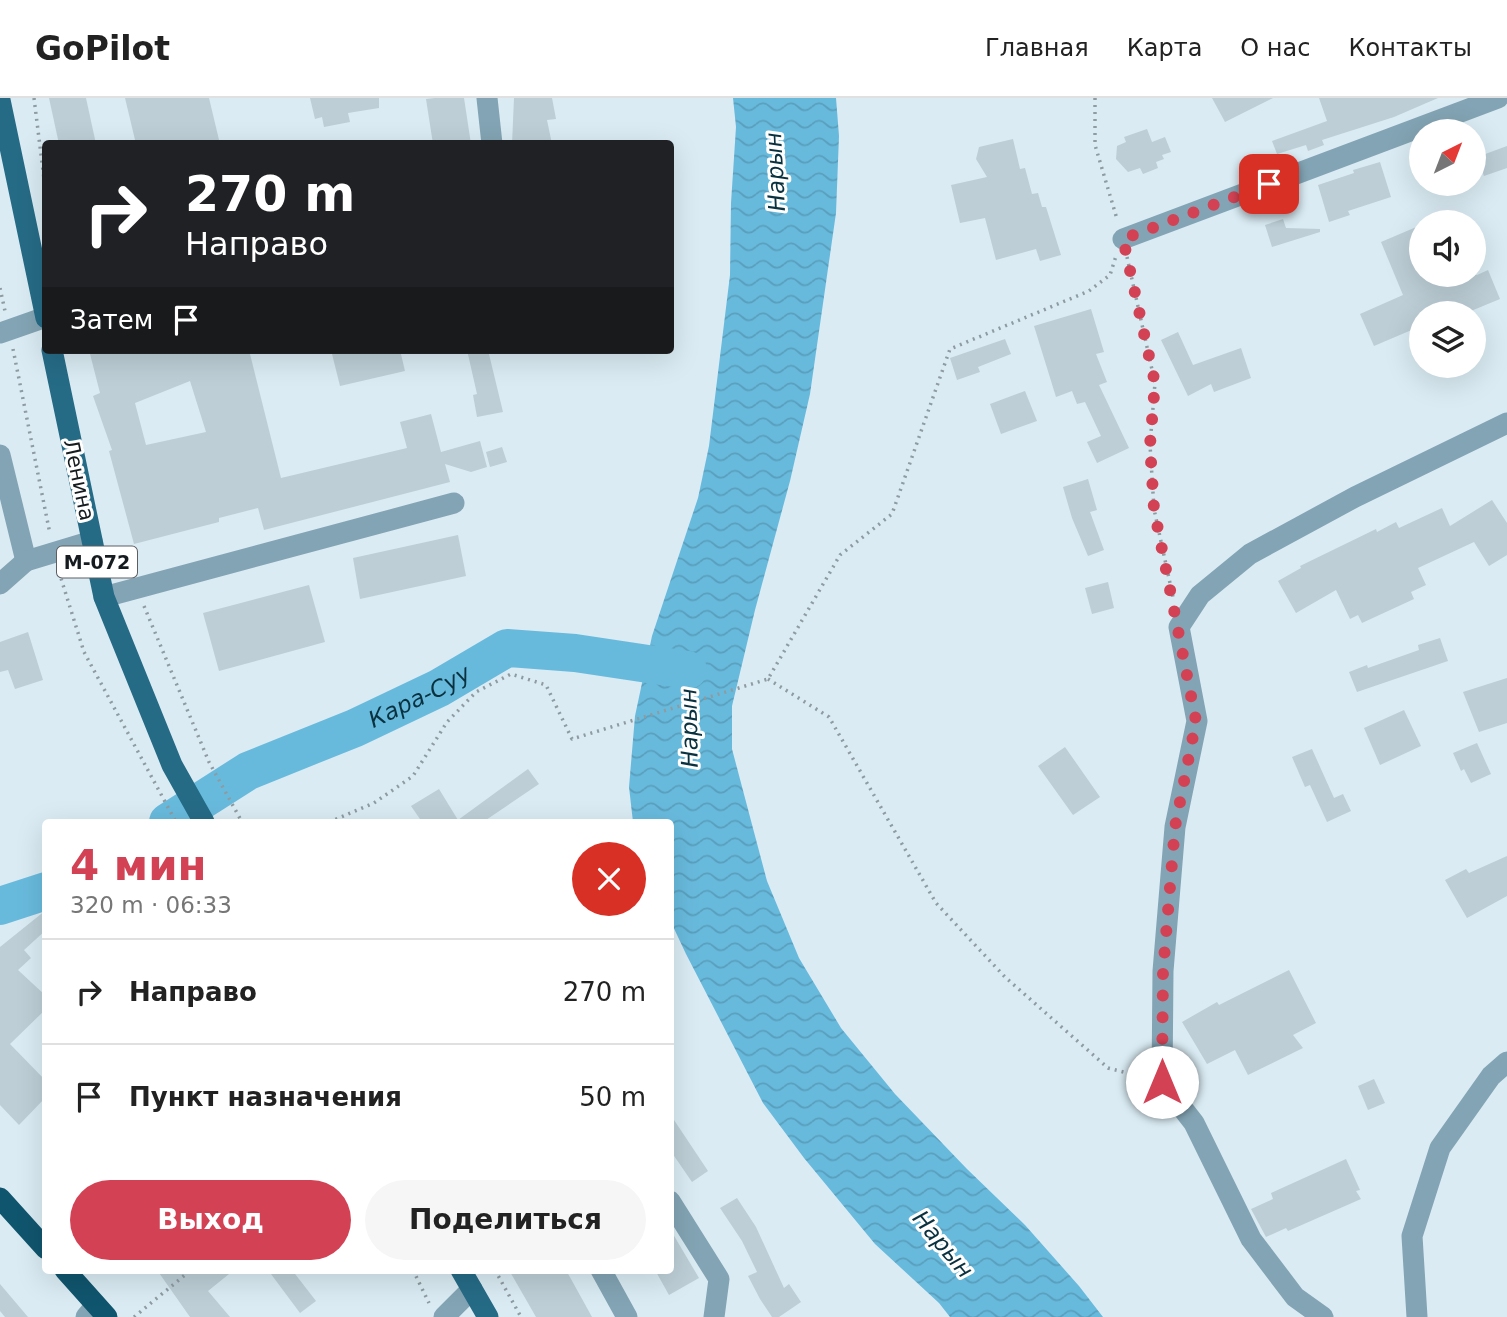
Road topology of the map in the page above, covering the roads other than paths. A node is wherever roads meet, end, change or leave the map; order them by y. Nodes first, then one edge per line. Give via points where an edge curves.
1 (487, 98) edge
2 (1498, 98) edge
3 (0, 100) edge
4 (492, 140) edge
5 (1123, 239) road end
6 (42, 303) edge
7 (42, 318) edge
8 (0, 333) edge
9 (53, 354) edge
10 (1507, 423) edge
11 (0, 455) edge
12 (454, 503) dead end
13 (92, 541) junction
14 (26, 561) junction
15 (0, 584) edge
16 (104, 597) junction
17 (202, 819) edge
18 (1507, 1062) edge
19 (0, 1198) edge
20 (674, 1207) edge
21 (42, 1245) edge
22 (68, 1274) edge
23 (603, 1274) edge
24 (466, 1280) edge
25 (437, 1311) edge
26 (96, 1313) edge
27 (488, 1317) edge
28 (627, 1317) edge
29 (714, 1317) edge
30 (1323, 1317) edge
31 (1417, 1317) edge

1 - 4 street
2 - 5 street
3 - 6 main road
7 - 8 street
9 - 13 main road, Ленина / М-072
10 - 30 street via 1250,554 1200,596 1179,627 1196,721 1175,827 1163,971 1162,1082 1194,1123 1251,1239 1295,1297
11 - 14 street
12 - 16 street
13 - 14 street
13 - 16 main road, Ленина / М-072
14 - 15 street
16 - 17 main road, Ленина / М-072 via 172,765
18 - 31 street via 1491,1076 1440,1147 1412,1236
19 - 21 highway
20 - 29 street via 719,1279
22 - 26 highway
23 - 28 street
24 - 25 street
24 - 27 main road

